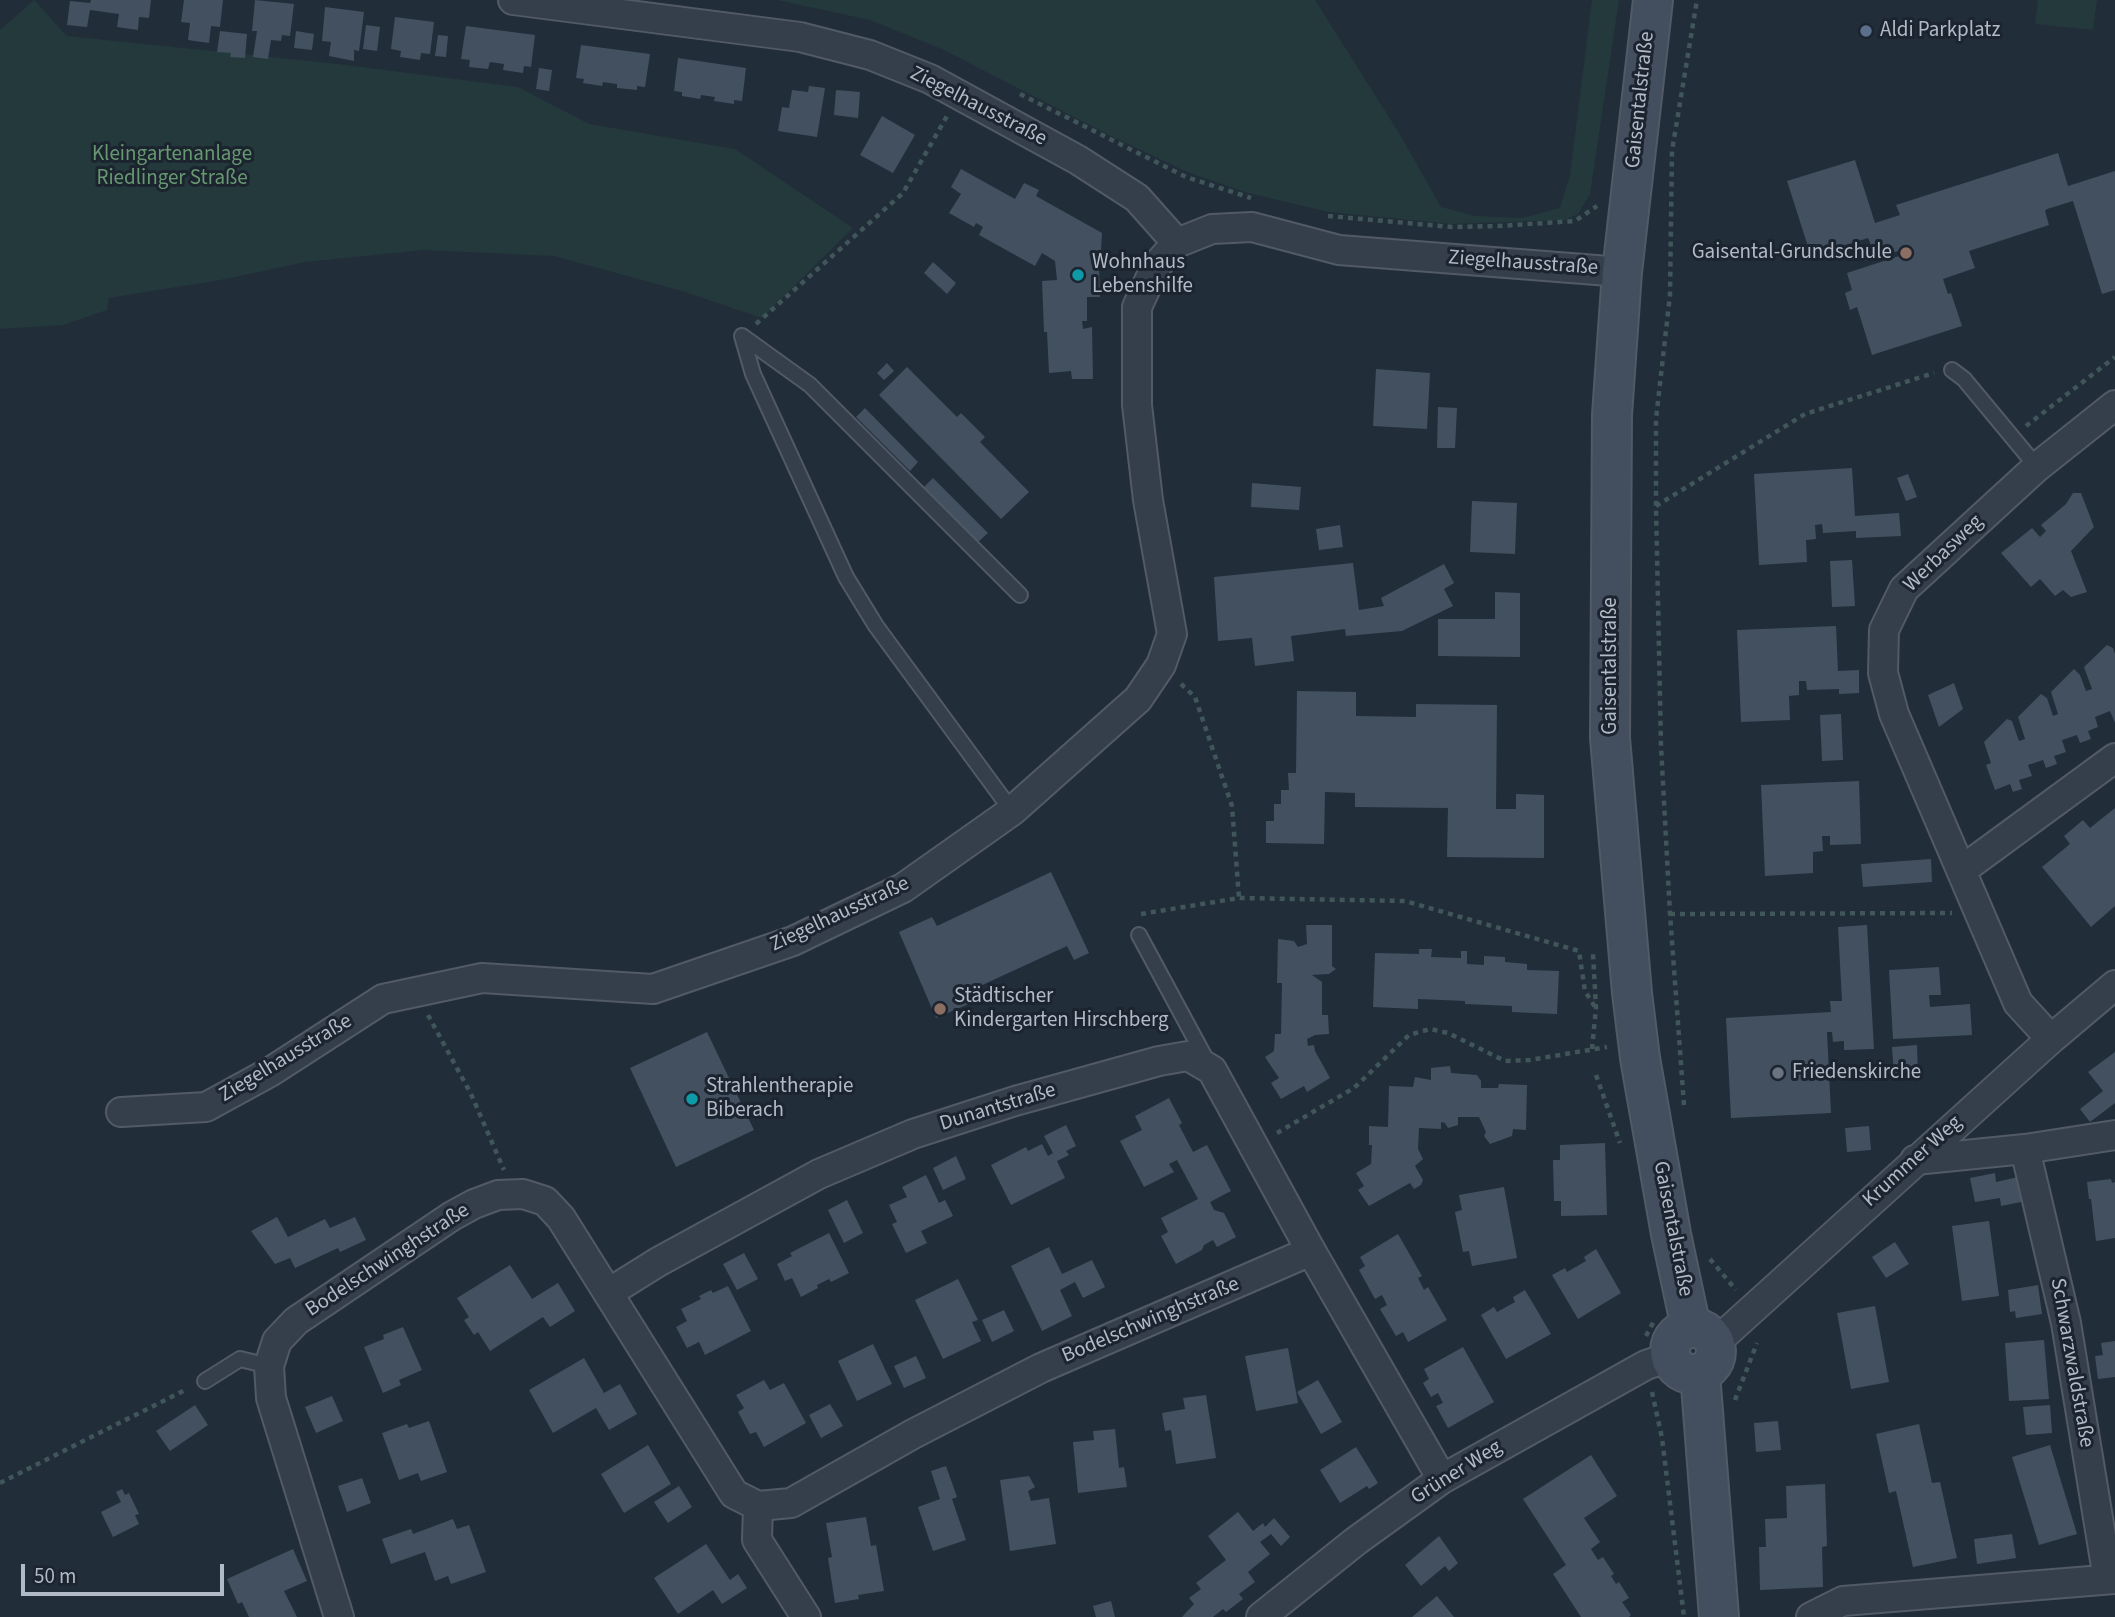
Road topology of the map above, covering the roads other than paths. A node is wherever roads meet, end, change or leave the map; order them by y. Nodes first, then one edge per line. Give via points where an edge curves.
1 (513, 0) edge
2 (1653, 0) edge
3 (583, 5) edge
4 (1177, 243) junction
5 (1622, 272) junction
6 (1952, 370) road end
7 (2115, 405) edge
8 (2037, 467) junction
9 (1020, 595) dead end
10 (2115, 758) edge
11 (1012, 811) junction
12 (1962, 870) junction
13 (1139, 935) road end
14 (2115, 985) edge
15 (2051, 1039) junction
16 (1212, 1070) junction
17 (121, 1112) dead end
18 (2115, 1135) edge
19 (2025, 1149) junction
20 (1915, 1160) junction
21 (1311, 1251) junction
22 (610, 1292) junction
23 (1684, 1353) junction
24 (269, 1366) junction
25 (205, 1381) road end
26 (1442, 1479) junction
27 (758, 1506) junction
28 (2112, 1579) edge
29 (1887, 1607) edge
30 (339, 1617) edge
31 (806, 1617) edge
32 (1261, 1617) edge
33 (1719, 1617) edge
34 (1811, 1617) edge

1 - 3 street, Ziegelhausstraße
2 - 5 main road, Gaisentalstraße
3 - 4 street, Ziegelhausstraße via 800,37 870,55 930,79 1138,198
4 - 5 street, Ziegelhausstraße via 1212,229 1252,227 1339,250
4 - 11 street, Ziegelhausstraße via 1156,266 1137,307 1137,405 1172,634 1161,665 1138,699
5 - 23 main road, Gaisentalstraße via 1612,415 1610,738 1632,993 1671,1234
6 - 8 lane
7 - 8 street, Werbasweg
8 - 12 street, Werbasweg via 1904,589 1884,630 1883,673 1894,714
9 - 11 lane via 810,385 742,336 753,374 846,577
10 - 12 street
11 - 17 street, Ziegelhausstraße via 903,888 793,941 653,989 482,978 383,999 206,1107
12 - 15 street, Werbasweg via 2018,1003
13 - 16 lane
14 - 15 street, Krummer Weg
15 - 20 street, Krummer Weg
16 - 21 street
16 - 22 street, Dunantstraße via 1188,1056 1159,1061 913,1135 819,1174
18 - 19 street
19 - 20 street
19 - 28 street, Schwarzwaldstraße via 2066,1323
20 - 23 street, Krummer Weg via 1752,1309
21 - 26 street
21 - 27 street, Bodelschwinghstraße via 1041,1368 791,1503
22 - 24 street, Bodelschwinghstraße via 545,1201 523,1194 498,1195 452,1216 296,1321 277,1341
22 - 27 street, Bodelschwinghstraße via 734,1494
23 - 26 street, Grüner Weg
23 - 33 main road, Gaisentalstraße
24 - 25 lane via 240,1359
24 - 30 street, Bodelschwinghstraße via 279,1431
26 - 32 street, Grüner Weg
27 - 31 street via 757,1540
28 - 29 street, Schwarzwaldstraße
29 - 34 street, Schwarzwaldstraße via 1843,1601

